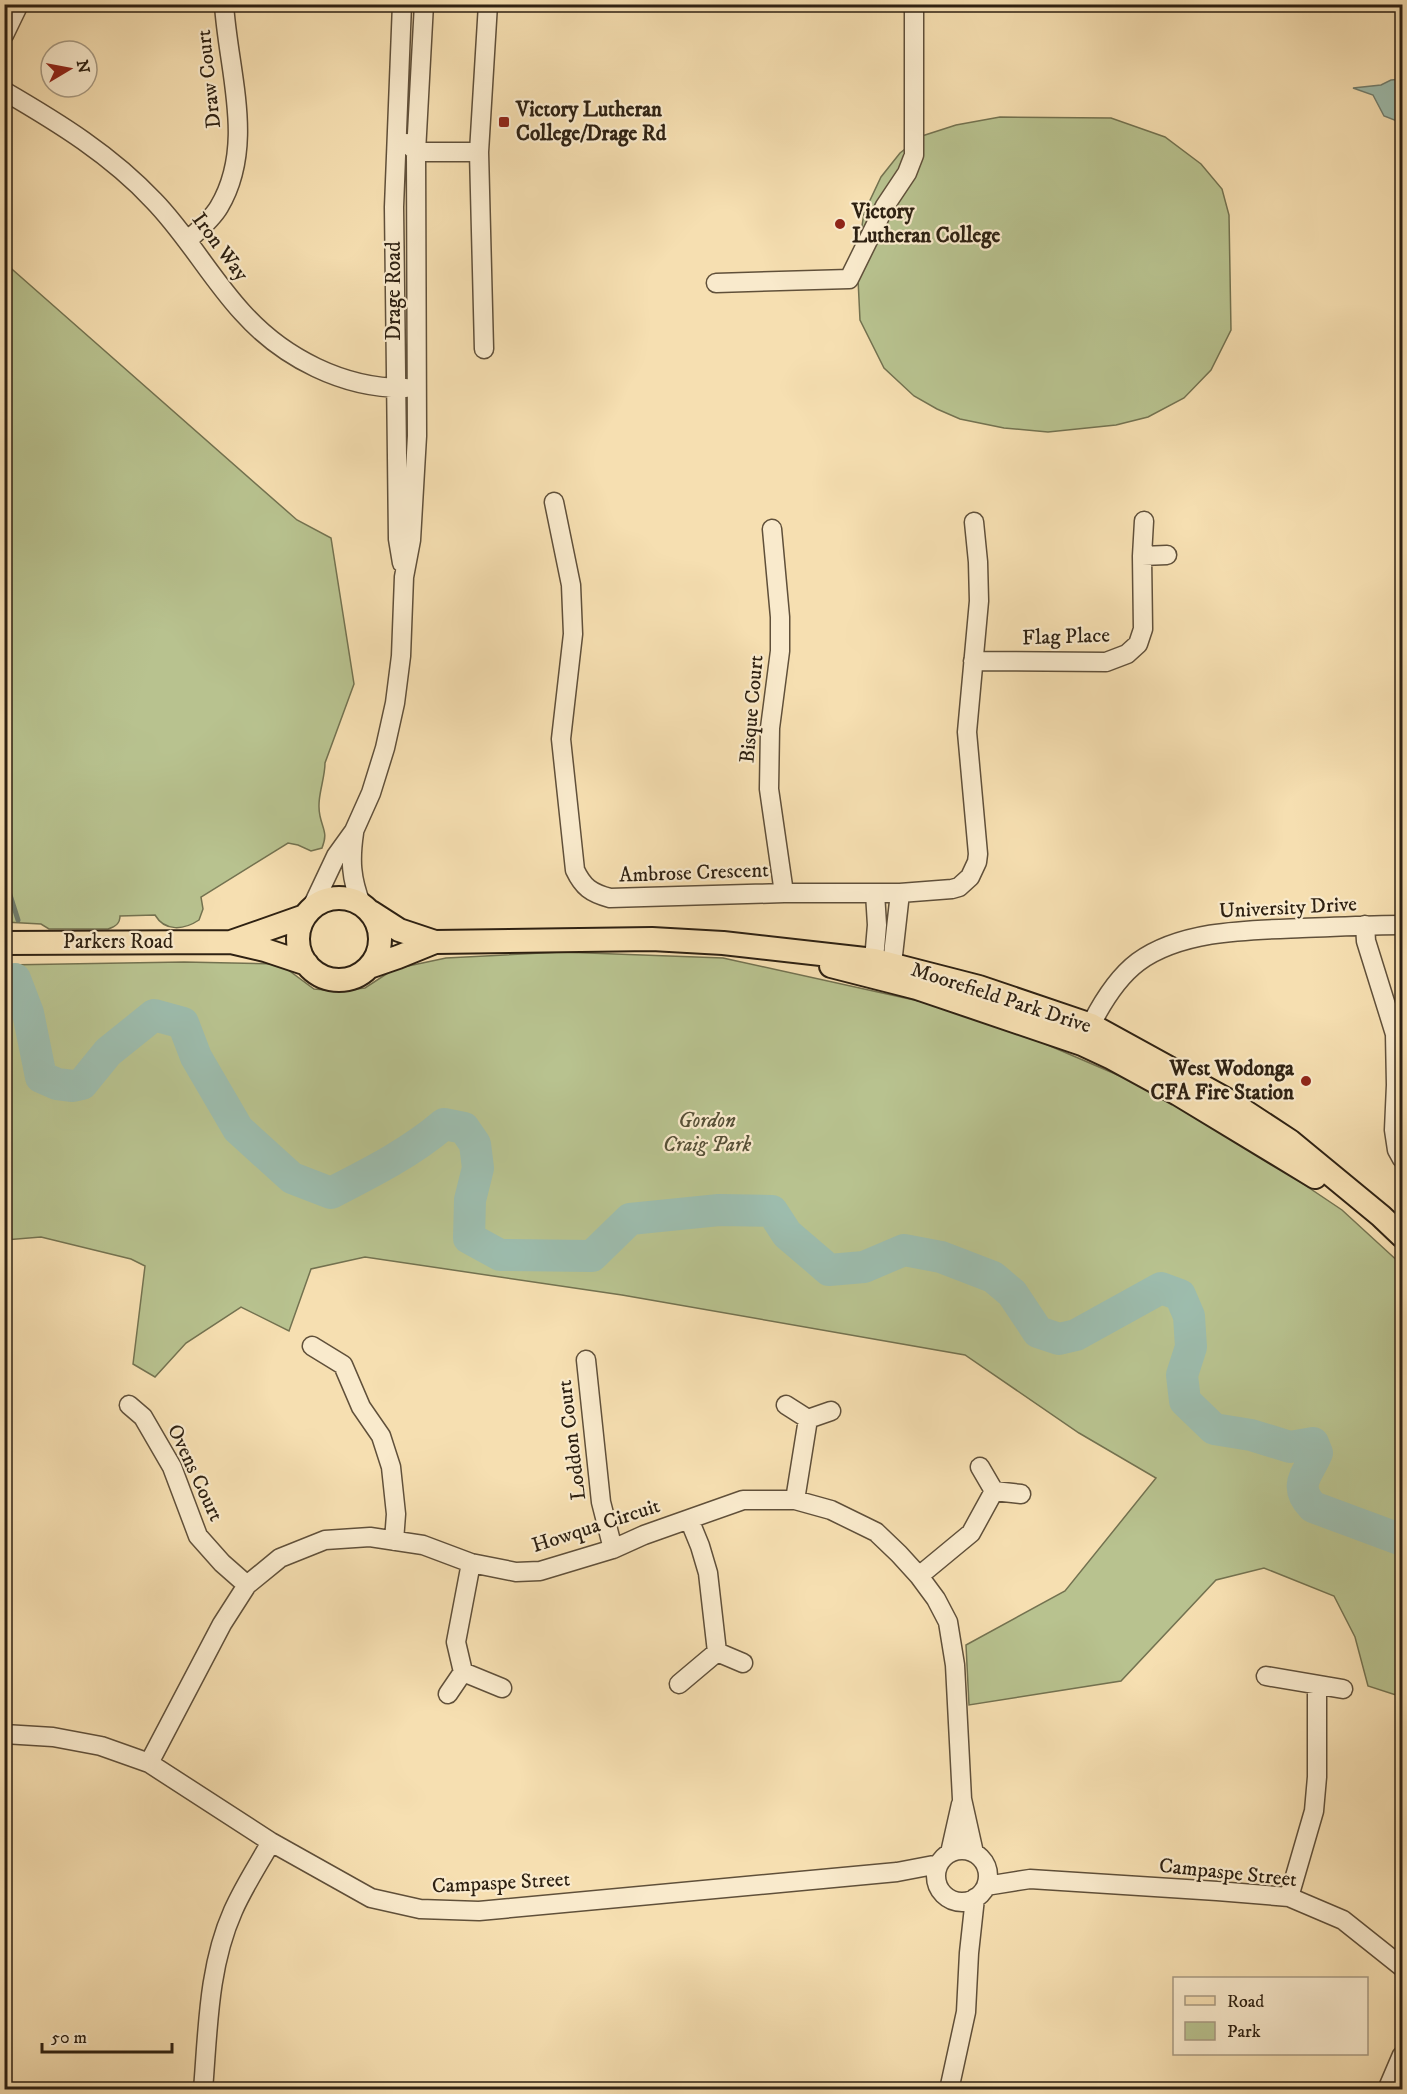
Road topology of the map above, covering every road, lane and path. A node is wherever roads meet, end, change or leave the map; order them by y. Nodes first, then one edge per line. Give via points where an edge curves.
1 (19, 4) edge
2 (224, 4) edge
3 (402, 4) edge
4 (424, 4) edge
5 (488, 4) edge
6 (914, 4) edge
7 (4, 35) edge
8 (4, 91) edge
9 (396, 131) junction
10 (416, 152) junction
11 (479, 152) junction
12 (188, 240) junction
13 (716, 283) dead end
14 (484, 349) dead end
15 (417, 387) junction
16 (396, 388) junction
17 (554, 502) dead end
18 (1144, 520) dead end
19 (974, 522) dead end
20 (772, 529) dead end
21 (1167, 555) dead end
22 (1142, 556) junction
23 (405, 577) junction
24 (973, 661) junction
25 (354, 831) junction
26 (783, 893) junction
27 (875, 893) junction
28 (900, 893) junction
29 (366, 908) junction
30 (308, 913) junction
31 (1402, 925) edge
32 (1365, 926) junction
33 (231, 942) junction
34 (435, 942) junction
35 (4, 943) edge
36 (307, 964) junction
37 (369, 967) junction
38 (882, 967) junction
39 (1086, 1034) junction
40 (1402, 1159) edge
41 (1402, 1236) edge
42 (312, 1346) dead end
43 (586, 1360) dead end
44 (129, 1405) dead end
45 (786, 1405) dead end
46 (831, 1411) dead end
47 (808, 1419) junction
48 (980, 1467) dead end
49 (994, 1491) junction
50 (1021, 1494) dead end
51 (795, 1500) junction
52 (689, 1519) junction
53 (394, 1541) junction
54 (613, 1549) junction
55 (471, 1563) junction
56 (919, 1576) junction
57 (247, 1585) junction
58 (717, 1652) junction
59 (743, 1663) dead end
60 (463, 1672) junction
61 (1266, 1676) dead end
62 (679, 1684) dead end
63 (1317, 1685) junction
64 (502, 1688) dead end
65 (1343, 1689) dead end
66 (448, 1694) dead end
67 (4, 1734) edge
68 (150, 1763) junction
69 (962, 1799) junction
70 (271, 1842) junction
71 (944, 1858) junction
72 (979, 1858) junction
73 (897, 1872) junction
74 (1030, 1880) junction
75 (938, 1887) junction
76 (981, 1892) junction
77 (1289, 1897) junction
78 (957, 1901) junction
79 (969, 1953) junction
80 (1402, 1967) edge
81 (1402, 2055) edge
82 (203, 2090) edge
83 (949, 2090) edge
84 (1387, 2090) edge

1 - 7 street
2 - 12 street, Draw Court via 238,108 236,161 219,208
3 - 9 street, Drage Road
4 - 10 street, Drage Road
5 - 11 street
6 - 13 street via 914,155 849,279
8 - 12 street, Iron Way via 104,155 155,202
9 - 10 street
9 - 16 street, Drage Road
10 - 11 street
10 - 15 street, Drage Road
11 - 14 street
12 - 16 street, Iron Way via 242,313 301,360 334,377
15 - 16 street, Iron Way
15 - 23 street, Drage Road via 411,540
16 - 23 street, Drage Road via 398,539
17 - 26 street, Ambrose Crescent via 572,585 573,634 561,739 575,870 580,881 594,894 609,898
18 - 22 street, Flag Place
19 - 24 street, Ambrose Crescent via 979,601
20 - 26 street, Bisque Court via 780,651 770,728 769,780
21 - 22 street
22 - 24 street, Flag Place via 1143,629 1138,644 1127,654 1106,662
23 - 25 street, Drage Road via 395,703 371,794
24 - 28 street, Ambrose Crescent via 967,732 977,862 970,877 958,887
25 - 29 street, Drage Road via 351,859 356,890
25 - 30 street, Drage Road via 336,856
26 - 27 street, Ambrose Crescent
27 - 28 street, Ambrose Crescent
27 - 38 street
28 - 38 street
29 - 30 main road via 351,899 330,899
29 - 34 main road via 399,930
29 - 37 main road via 378,925 380,940
30 - 33 main road, Parkers Road
30 - 36 main road via 298,940
31 - 32 street, University Drive
32 - 39 street, University Drive via 1245,929 1175,944 1126,972
32 - 40 street via 1366,941 1395,1034 1394,1130
33 - 35 main road, Parkers Road
33 - 36 main road, Parkers Road
34 - 37 main road
34 - 38 main road, Moorefield Park Drive via 652,939 782,949 808,960
36 - 37 main road via 315,972 338,980
38 - 39 main road, Moorefield Park Drive via 927,991
39 - 41 main road, Moorefield Park Drive via 1112,1058 1381,1216
42 - 53 street via 343,1365 361,1407 381,1436 391,1467 396,1514
43 - 54 street, Loddon Court via 602,1502
44 - 57 street, Ovens Court via 143,1417 172,1467 198,1536
45 - 47 street
46 - 47 street
47 - 51 street
48 - 49 street
49 - 50 street
49 - 56 street via 971,1533
51 - 52 street, Howqua Circuit via 743,1500
51 - 56 street, Howqua Circuit via 831,1510 876,1532
52 - 54 street, Howqua Circuit
52 - 58 street via 708,1573
53 - 55 street, Howqua Circuit via 423,1545
53 - 57 street, Howqua Circuit via 370,1537 325,1540 280,1558
54 - 55 street, Howqua Circuit via 540,1571 516,1572
55 - 60 street via 456,1642
56 - 69 street, Howqua Circuit via 948,1622 955,1665
57 - 68 street, Howqua Circuit via 222,1624
58 - 59 street
58 - 62 street
60 - 64 street
60 - 66 street
61 - 63 street
63 - 65 street
63 - 77 street via 1314,1811
67 - 68 street, Campaspe Street via 91,1744
68 - 70 street, Campaspe Street
69 - 71 street, Howqua Circuit
69 - 72 street, Howqua Circuit
70 - 73 street, Campaspe Street via 371,1898 420,1909 479,1911
70 - 82 street via 233,1912 217,1957
71 - 72 street via 958,1850
71 - 73 street, Campaspe Street
71 - 75 street via 936,1880
72 - 74 street, Campaspe Street
72 - 76 street via 988,1878
73 - 75 street, Campaspe Street
74 - 76 street, Campaspe Street
74 - 77 street, Campaspe Street
75 - 78 street via 949,1899
76 - 78 street via 964,1902
76 - 79 street
77 - 80 street, Campaspe Street via 1342,1920
78 - 79 street
79 - 83 street via 966,2012
81 - 84 street

